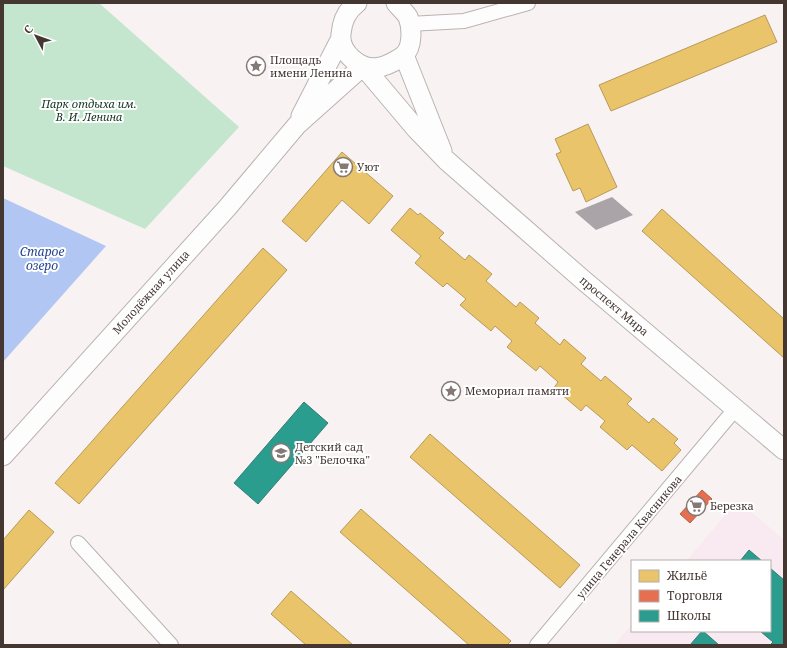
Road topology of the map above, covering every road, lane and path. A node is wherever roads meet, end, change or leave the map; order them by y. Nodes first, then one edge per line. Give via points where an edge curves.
1 (396, 3) edge
2 (528, 3) edge
3 (352, 5) edge
4 (409, 24) junction
5 (341, 38) junction
6 (404, 55) junction
7 (364, 66) junction
8 (297, 125) junction
9 (446, 160) junction
10 (736, 408) junction
11 (784, 450) edge
12 (3, 456) edge
13 (78, 543) dead end
14 (171, 645) edge
15 (537, 645) edge

1 - 4 street via 407,16
2 - 4 street via 464,21
3 - 5 street, Молодёжная улица via 342,22
4 - 6 street via 411,33
5 - 7 street, проспект Мира via 344,50
5 - 8 street, Молодёжная улица
6 - 7 street via 379,68
6 - 9 street, проспект Мира
7 - 8 street, Молодёжная улица
7 - 9 street, проспект Мира via 417,130
8 - 12 street, Молодёжная улица via 227,208
9 - 10 street, проспект Мира via 582,280
10 - 11 street, проспект Мира
10 - 15 street, улица Генерала Квасникова
13 - 14 street

